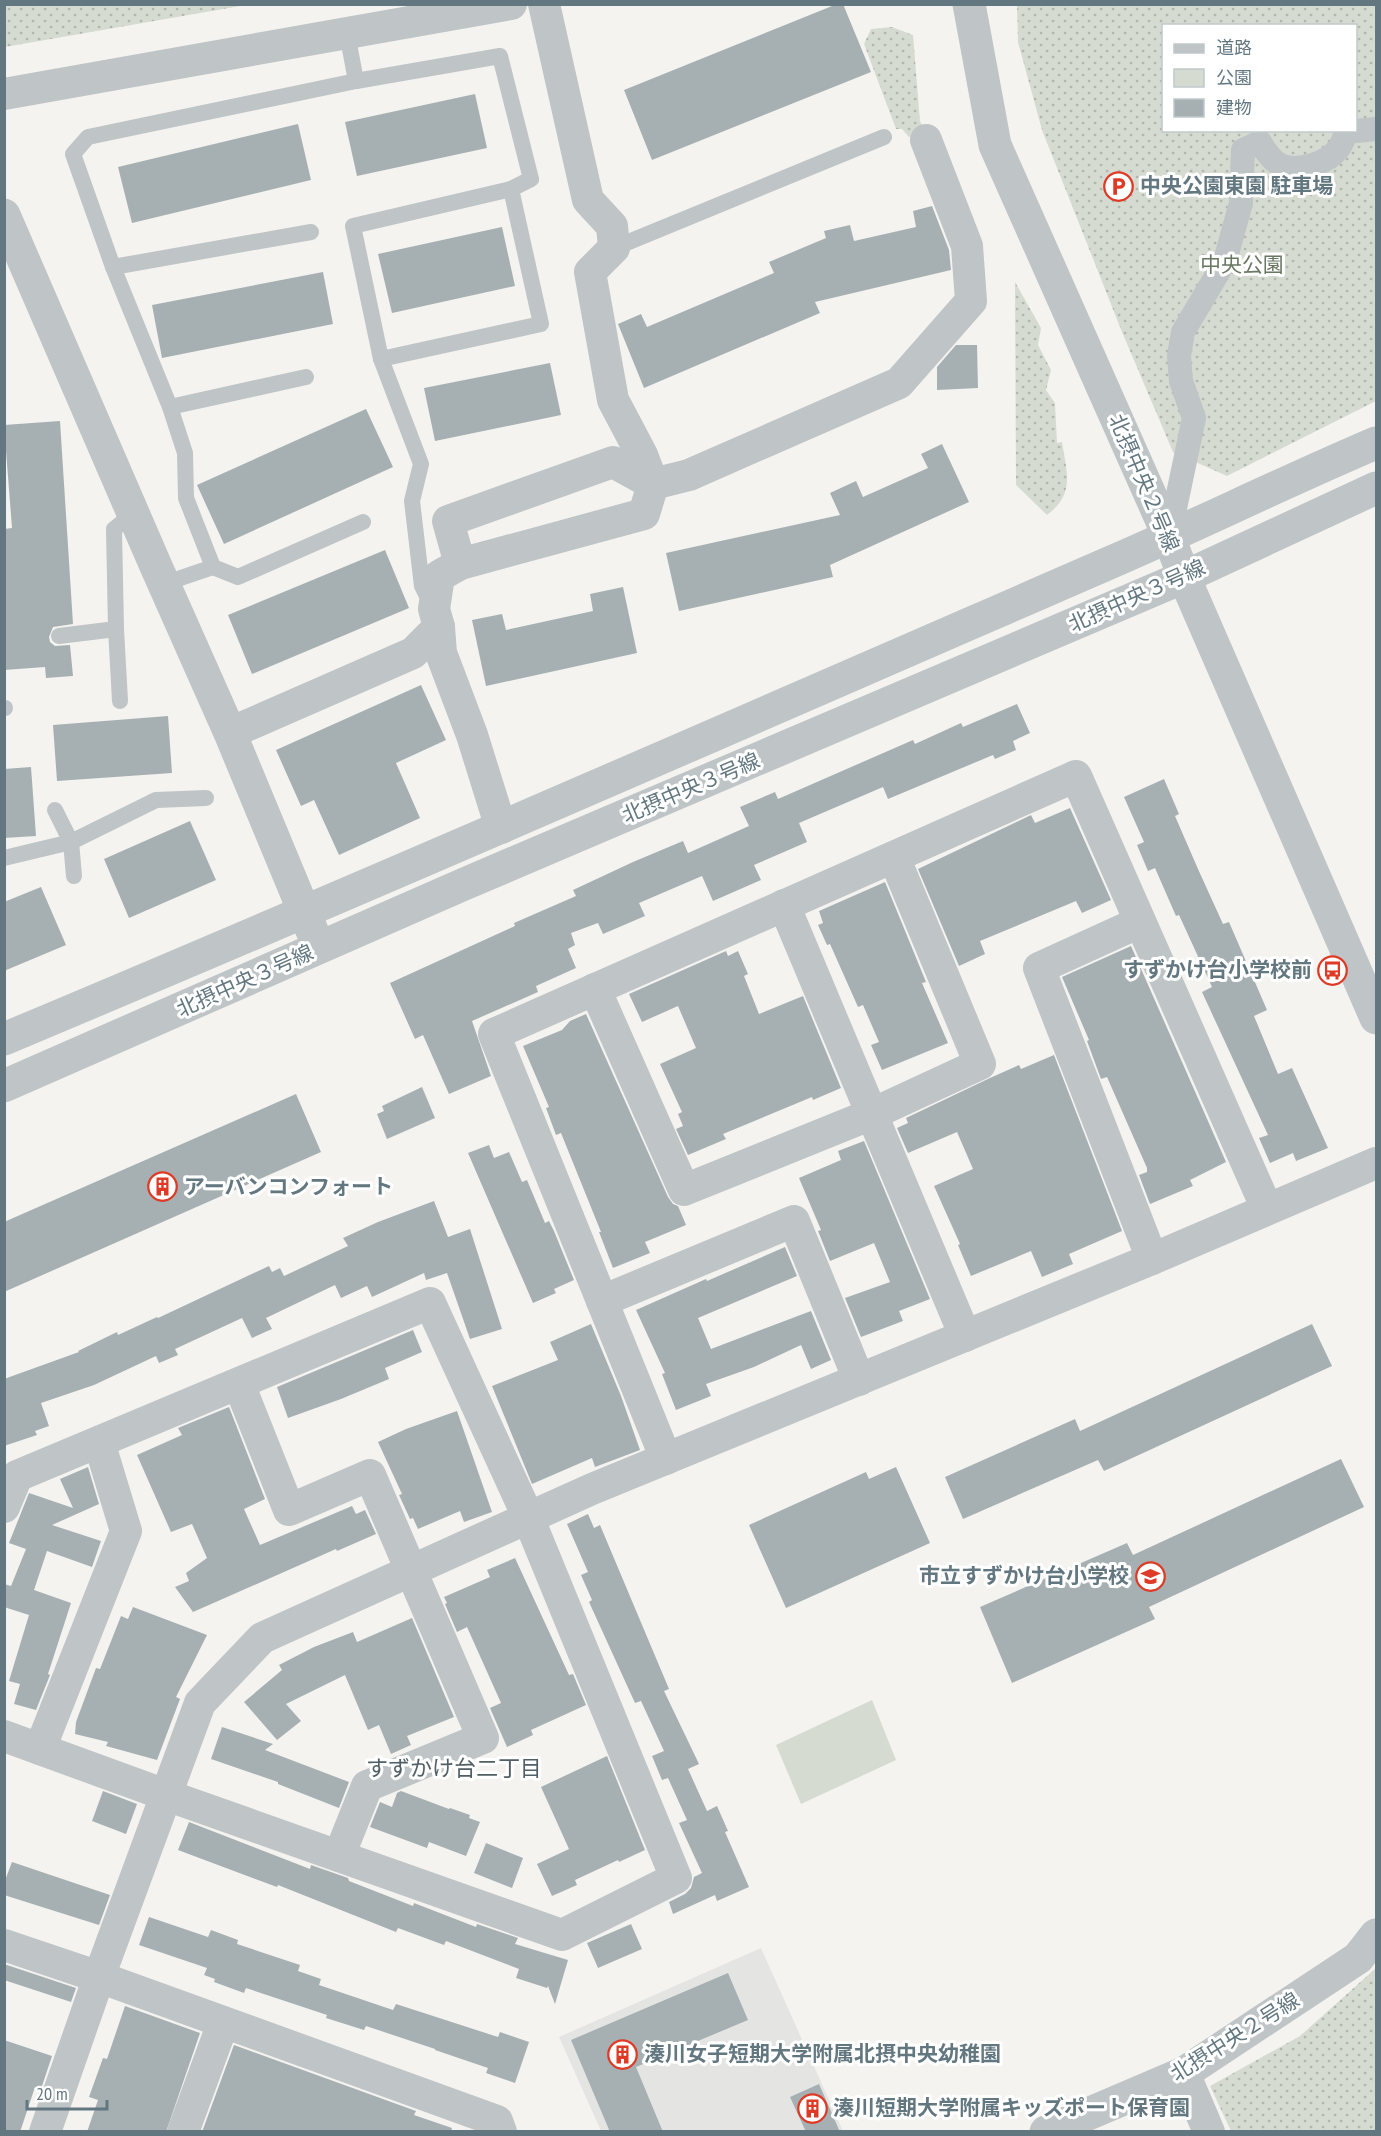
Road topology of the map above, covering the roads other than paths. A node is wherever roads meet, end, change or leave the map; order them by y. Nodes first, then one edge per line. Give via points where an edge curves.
1 (511, 4) edge
2 (544, 4) edge
3 (969, 4) edge
4 (347, 33) junction
5 (356, 81) junction
6 (4, 94) edge
7 (1377, 129) edge
8 (1357, 131) edge
9 (1346, 132) edge
10 (884, 137) dead end
11 (926, 140) dead end
12 (511, 189) junction
13 (4, 215) edge
14 (311, 232) dead end
15 (614, 248) junction
16 (113, 267) junction
17 (381, 359) junction
18 (306, 377) dead end
19 (170, 406) junction
20 (1377, 443) edge
21 (653, 484) junction
22 (1377, 488) edge
23 (133, 514) junction
24 (363, 522) dead end
25 (1168, 537) junction
26 (460, 564) junction
27 (213, 567) junction
28 (1184, 577) junction
29 (163, 584) junction
30 (436, 618) junction
31 (116, 629) junction
32 (59, 636) dead end
33 (120, 701) dead end
34 (230, 733) junction
35 (206, 798) dead end
36 (55, 810) dead end
37 (501, 828) junction
38 (71, 843) junction
39 (894, 857) junction
40 (4, 858) edge
41 (74, 876) dead end
42 (784, 905) junction
43 (305, 913) junction
44 (1140, 922) junction
45 (319, 948) junction
46 (595, 989) junction
47 (1377, 1018) edge
48 (4, 1039) edge
49 (4, 1086) edge
50 (872, 1114) junction
51 (1377, 1162) edge
52 (1267, 1209) junction
53 (1152, 1259) junction
54 (602, 1301) junction
55 (965, 1336) junction
56 (859, 1380) junction
57 (239, 1383) junction
58 (99, 1442) junction
59 (666, 1459) junction
60 (4, 1507) edge
61 (528, 1517) junction
62 (412, 1569) junction
63 (4, 1736) edge
64 (40, 1749) junction
65 (166, 1795) junction
66 (339, 1856) junction
67 (1377, 1935) edge
68 (4, 1945) edge
69 (99, 1977) junction
70 (224, 2023) junction
71 (1185, 2073) junction
72 (45, 2132) edge
73 (183, 2132) edge
74 (501, 2132) edge
75 (1046, 2132) edge
76 (1209, 2132) edge

1 - 4 street
2 - 15 street via 588,200 612,226
3 - 25 street, 北摂中央２号線 via 995,145
4 - 5 lane
4 - 6 street
5 - 12 lane via 500,56 531,179
5 - 16 lane via 88,137 73,154
7 - 8 street
9 - 25 street via 1339,149 1326,161 1306,166 1283,166 1260,142 1243,150 1241,202 1225,261 1183,332 1179,356 1181,381 1194,418
10 - 15 lane
11 - 21 street via 968,246 971,301 899,383 689,475
12 - 17 lane via 353,226
12 - 17 lane via 542,324
13 - 23 street
14 - 16 lane
15 - 21 street via 590,272 613,400
16 - 19 lane
17 - 30 lane via 421,464 412,501 422,586
18 - 19 lane
19 - 27 lane via 185,453 186,498
20 - 25 street, 北摂中央３号線
21 - 26 street via 644,514
21 - 26 street via 613,462 448,521
22 - 28 street, 北摂中央３号線
23 - 29 street
23 - 31 lane via 114,530
24 - 27 lane via 238,577
25 - 28 street, 北摂中央２号線
25 - 37 street, 北摂中央３号線
26 - 30 street via 439,576
27 - 29 lane
28 - 45 street, 北摂中央３号線
28 - 47 street, 北摂中央２号線
29 - 34 street
30 - 34 street via 413,653
30 - 37 street via 441,653
31 - 32 lane
31 - 33 lane
34 - 43 street
35 - 38 lane via 156,800
36 - 38 lane
37 - 43 street, 北摂中央３号線
38 - 40 lane
38 - 41 lane
39 - 42 street
39 - 44 street via 1076,776
39 - 50 street via 980,1064
42 - 46 street
42 - 50 street
43 - 45 street
43 - 48 street, 北摂中央３号線
44 - 52 street
44 - 53 street via 1039,968
45 - 49 street, 北摂中央３号線
46 - 50 street via 684,1190
46 - 54 street via 494,1034
50 - 55 street
51 - 52 street
52 - 53 street
53 - 55 street
54 - 56 street via 794,1221
54 - 59 street
55 - 56 street
56 - 59 street
57 - 58 street
57 - 61 street via 430,1303
57 - 62 street via 289,1510 370,1475
58 - 60 street via 16,1476
58 - 64 street via 126,1531
59 - 61 street
61 - 62 street
61 - 66 street via 676,1878 562,1935
62 - 65 street via 262,1638 200,1703
62 - 66 street via 483,1738 366,1786
63 - 64 street
64 - 65 street
65 - 66 street
65 - 69 street
67 - 71 street, 北摂中央２号線 via 1358,1958
68 - 69 street
69 - 70 street
69 - 72 street
70 - 73 street
70 - 74 street via 497,2121
71 - 75 street, 北摂中央２号線
71 - 76 street

